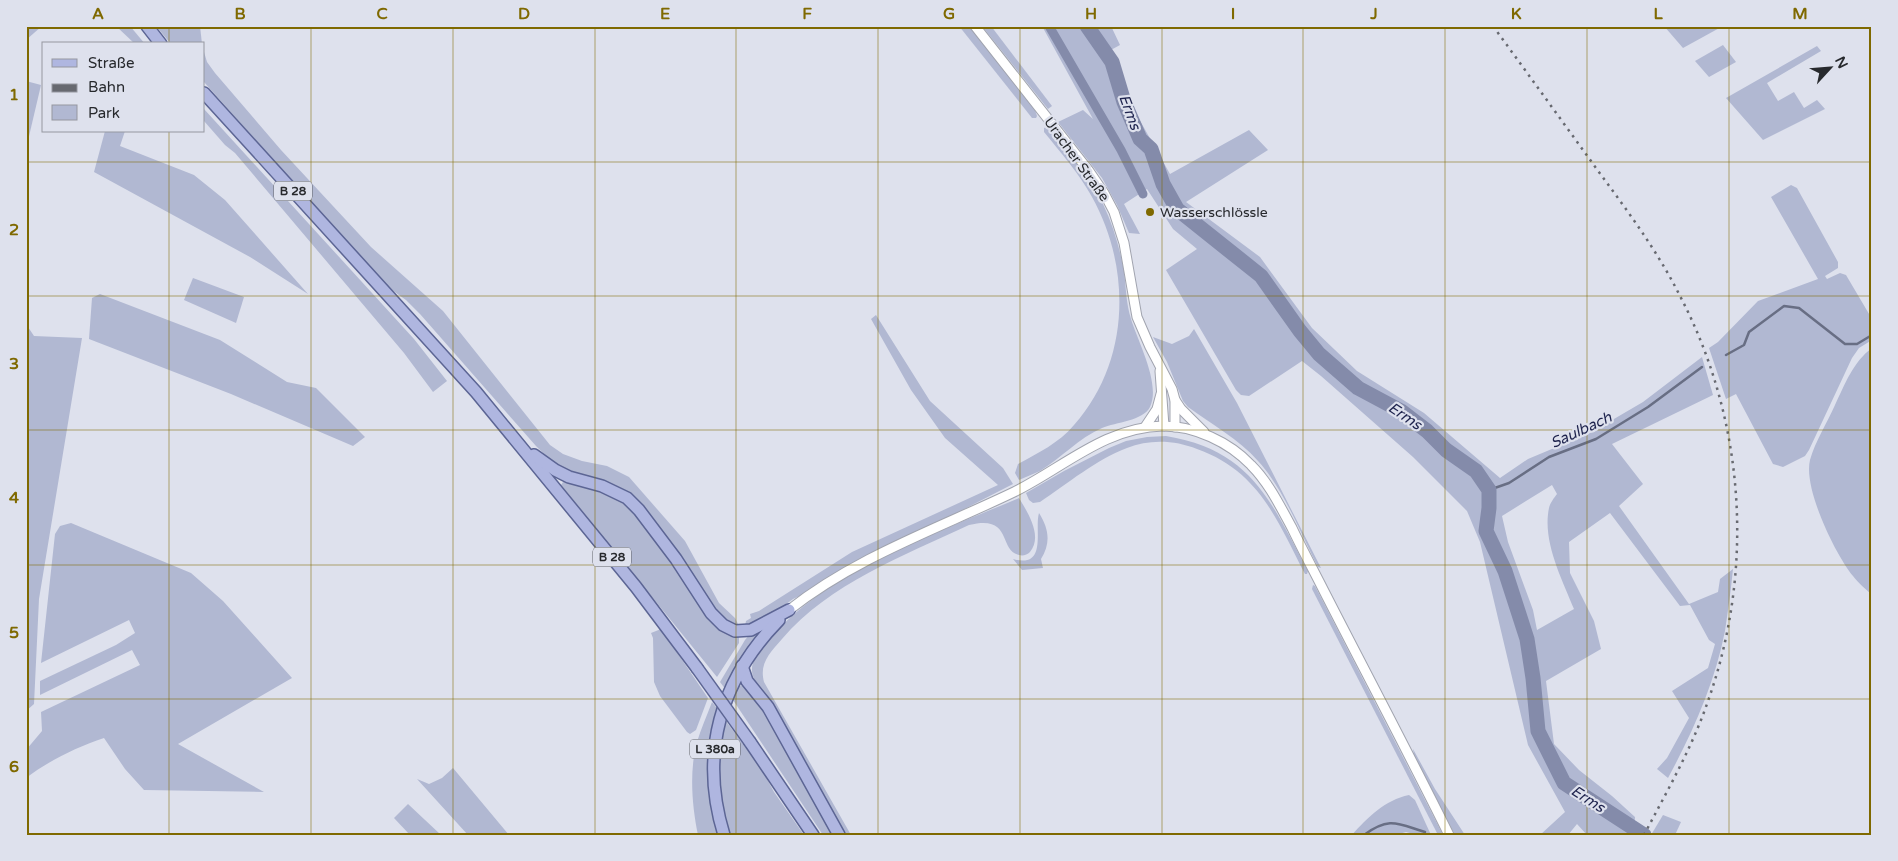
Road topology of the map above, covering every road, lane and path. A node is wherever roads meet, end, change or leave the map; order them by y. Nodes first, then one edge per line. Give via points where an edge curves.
1 (146, 26) edge
2 (975, 26) edge
3 (159, 42) edge
4 (205, 94) edge
5 (1159, 366) junction
6 (1162, 390) junction
7 (1176, 400) junction
8 (1164, 426) junction
9 (1144, 427) junction
10 (1175, 427) junction
11 (1208, 436) junction
12 (524, 448) junction
13 (789, 610) junction
14 (742, 666) junction
15 (724, 835) edge
16 (813, 835) edge
17 (839, 835) edge
18 (1449, 835) edge

1 - 3 main road
2 - 5 street, Uracher Straße via 1104,193 1124,243 1137,317
4 - 12 main road, B 28
5 - 6 street, Uracher Straße
5 - 7 street, Uracher Straße
6 - 8 street, Uracher Straße
6 - 9 street via 1157,409
7 - 10 street, Uracher Straße
7 - 11 street
8 - 9 street, L 380a
8 - 10 street
9 - 13 street, L 380a via 1092,446 1012,493 868,560 819,588
10 - 11 street
11 - 18 street via 1242,456 1274,495
12 - 13 main road via 569,477 602,486 628,498 723,626 736,631 751,630
12 - 16 main road, B 28, bridge via 697,668
13 - 14 main road, L 380a
14 - 15 main road, L 380a via 719,720 715,747 714,786
14 - 17 main road via 747,680 772,714

